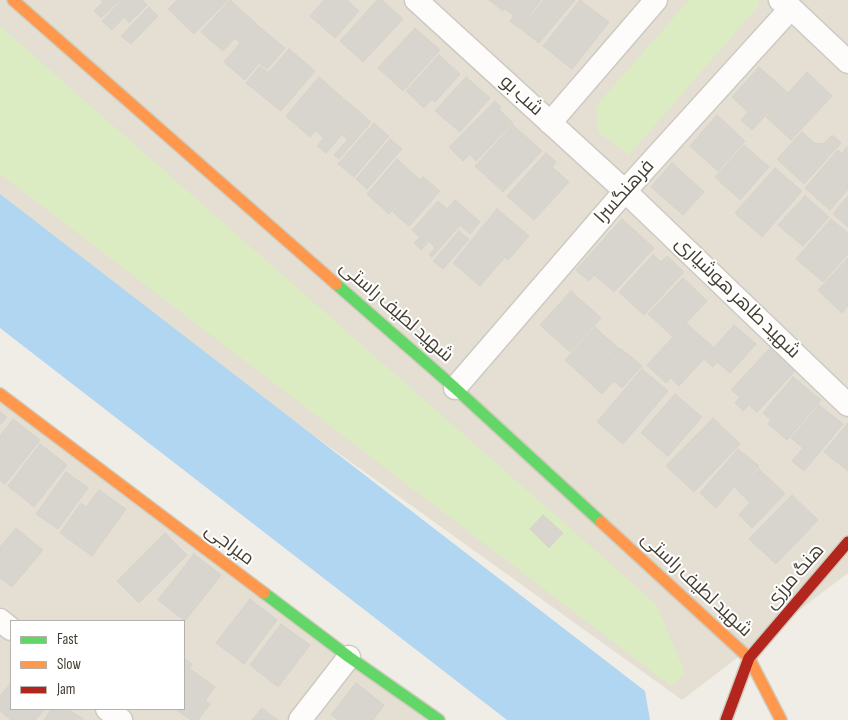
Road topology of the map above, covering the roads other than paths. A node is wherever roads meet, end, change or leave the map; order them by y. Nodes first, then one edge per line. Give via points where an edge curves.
1 (13, 0) edge
2 (416, 0) edge
3 (656, 0) edge
4 (785, 4) edge
5 (848, 62) edge
6 (550, 123) junction
7 (625, 191) junction
8 (455, 388) junction
9 (0, 394) edge
10 (848, 405) edge
11 (848, 542) edge
12 (0, 620) edge
13 (10, 629) edge
14 (349, 657) junction
15 (749, 658) junction
16 (108, 710) edge
17 (121, 720) edge
18 (300, 720) edge
19 (439, 720) edge
20 (726, 720) edge
21 (780, 720) edge

1 - 8 main road, شهید لطیف راستی
2 - 6 street, شب بو
3 - 6 street
4 - 5 street
4 - 7 street, فرهنگسرا
6 - 7 street, شب بو
7 - 8 street, فرهنگسرا
7 - 10 street, شهید طاهر هوشیاری
8 - 15 main road, شهید لطیف راستی
9 - 14 main road, میراجی
11 - 15 main road, هنگ مرزی
12 - 13 street
14 - 18 street
14 - 19 main road, میراجی
15 - 20 main road
15 - 21 main road
16 - 17 street

